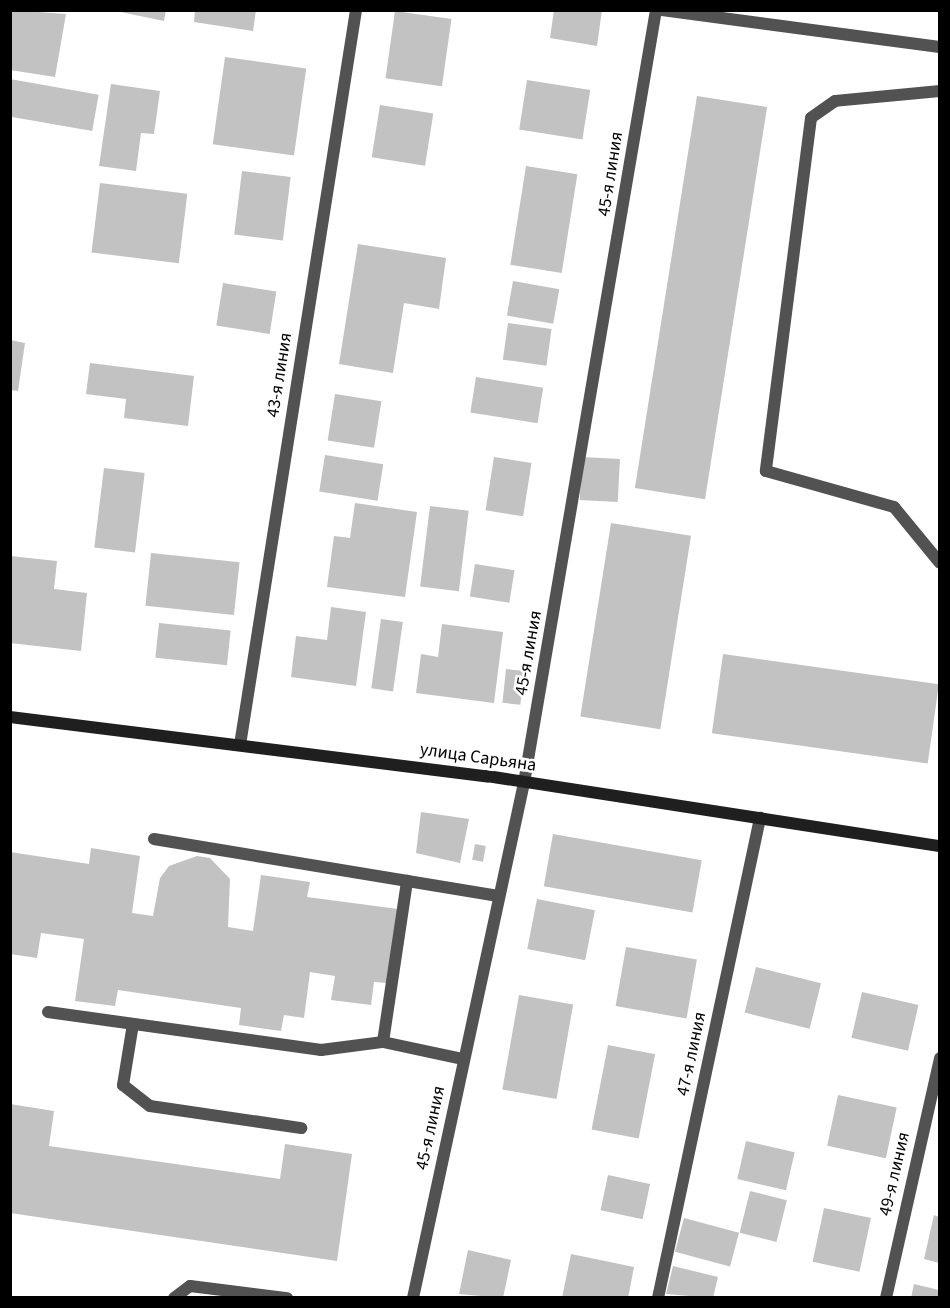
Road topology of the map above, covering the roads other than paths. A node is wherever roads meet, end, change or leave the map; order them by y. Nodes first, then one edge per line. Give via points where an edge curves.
1 (356, 10) edge
2 (656, 10) edge
3 (662, 10) edge
4 (939, 47) edge
5 (939, 91) edge
6 (939, 563) edge
7 (10, 717) edge
8 (240, 746) junction
9 (524, 783) junction
10 (760, 818) junction
11 (154, 839) dead end
12 (939, 846) edge
13 (407, 881) junction
14 (498, 896) junction
15 (48, 1012) dead end
16 (133, 1024) junction
17 (383, 1042) junction
18 (939, 1058) edge
19 (464, 1059) junction
20 (301, 1128) dead end
21 (174, 1298) edge
22 (287, 1298) edge
23 (413, 1298) edge
24 (658, 1298) edge
25 (886, 1298) edge

1 - 8 street, 43-я линия
2 - 9 street, 45-я линия
3 - 4 street
5 - 6 street via 835,101 811,118 766,471 894,507
7 - 8 main road, улица Сарьяна
8 - 9 main road, улица Сарьяна
9 - 10 main road, улица Сарьяна
9 - 14 street, 45-я линия
10 - 12 main road, улица Сарьяна
10 - 24 street, 47-я линия
11 - 13 street
13 - 14 street
13 - 17 street
14 - 19 street, 45-я линия
15 - 16 street
16 - 17 street via 321,1050
16 - 20 street via 123,1085 150,1106
17 - 19 street
18 - 25 street, 49-я линия
19 - 23 street, 45-я линия
21 - 22 street via 190,1287

